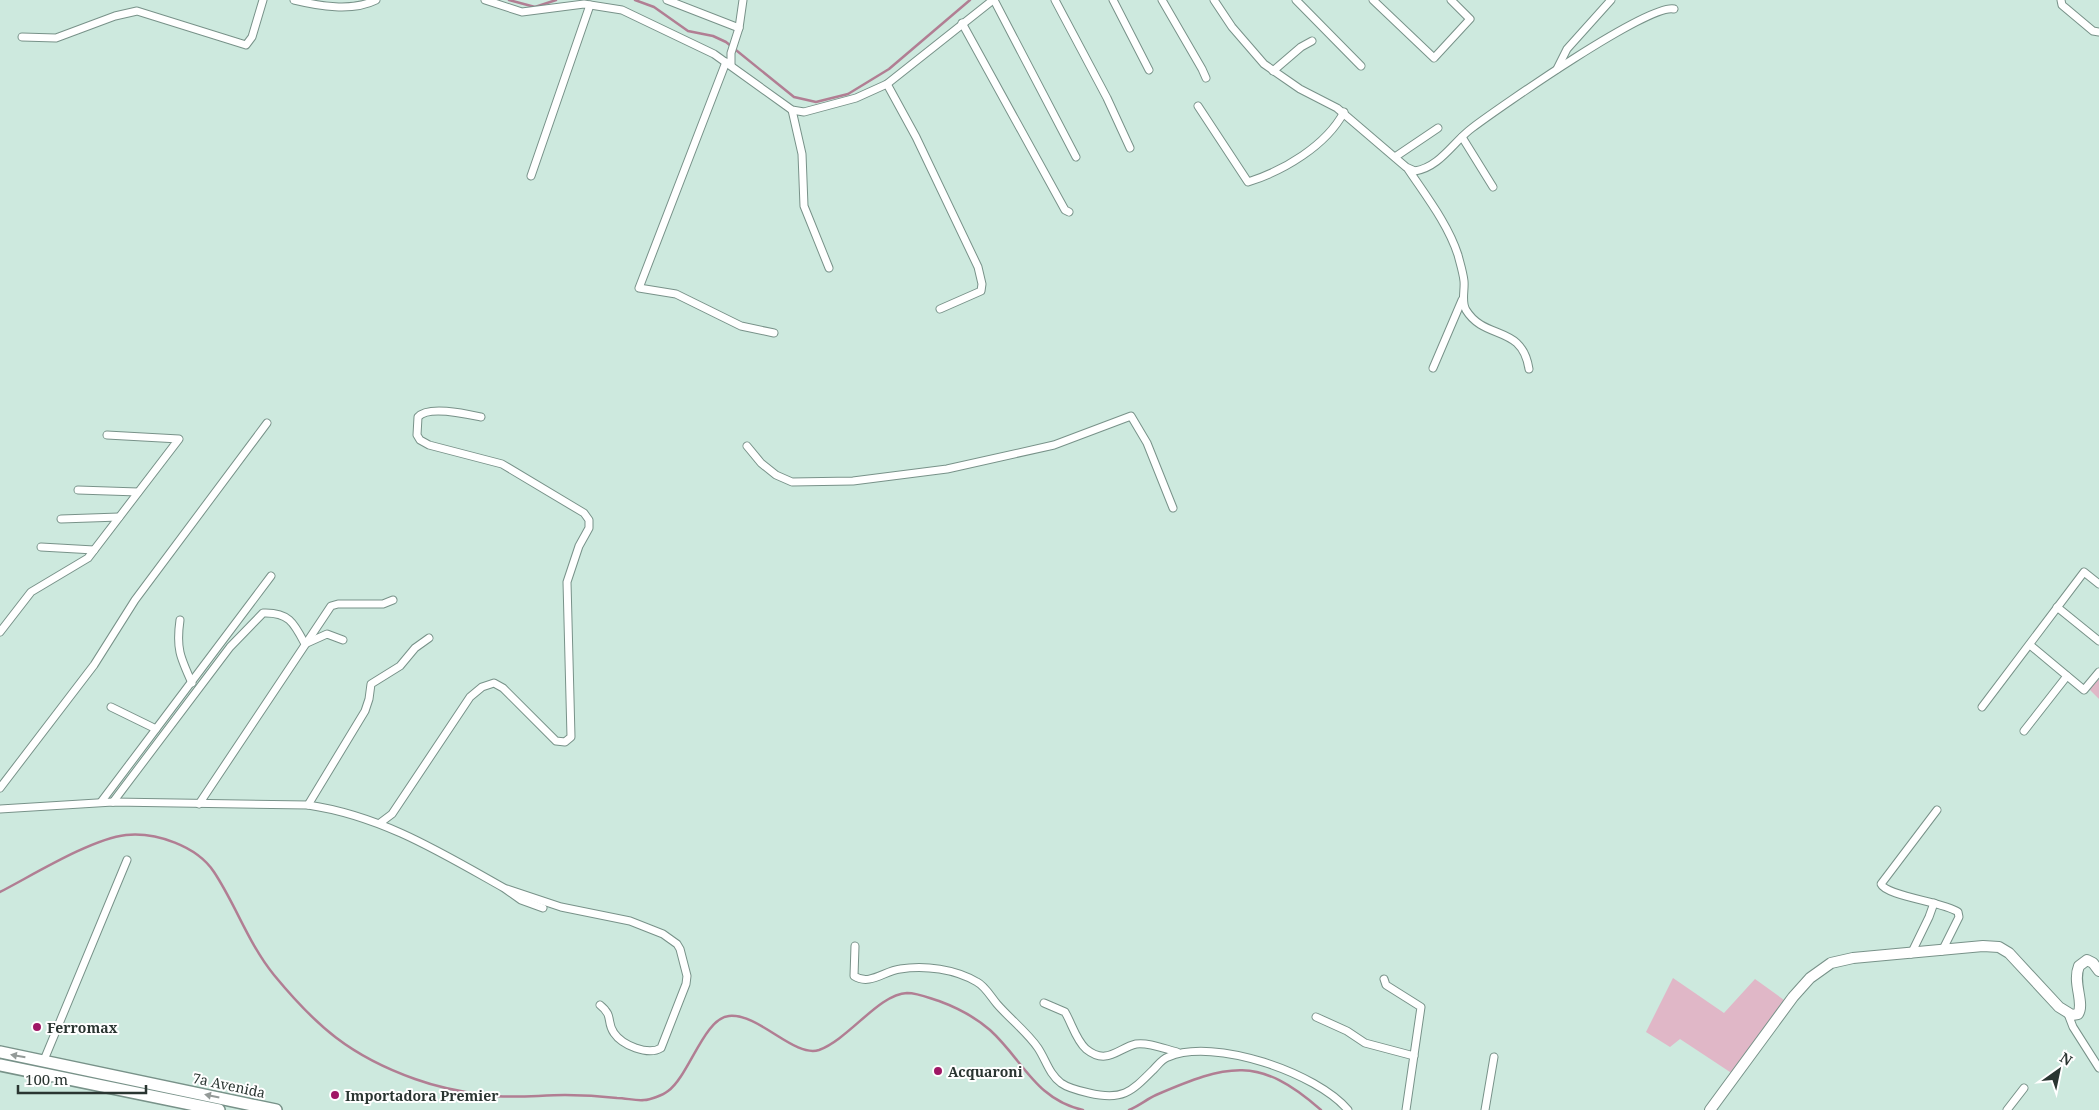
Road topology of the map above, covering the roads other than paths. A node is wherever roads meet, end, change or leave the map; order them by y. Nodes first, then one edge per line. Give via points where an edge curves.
1 (263, 0) edge
2 (294, 0) edge
3 (376, 0) edge
4 (484, 0) edge
5 (667, 0) edge
6 (742, 0) edge
7 (993, 0) edge
8 (1055, 0) edge
9 (1113, 0) edge
10 (1162, 0) edge
11 (1214, 0) edge
12 (1296, 0) edge
13 (1373, 0) edge
14 (1451, 0) edge
15 (1611, 0) edge
16 (2061, 0) edge
17 (590, 5) junction
18 (1674, 9) dead end
19 (962, 23) junction
20 (738, 31) junction
21 (2099, 32) edge
22 (22, 37) dead end
23 (1312, 41) dead end
24 (729, 64) junction
25 (1361, 66) dead end
26 (1558, 69) junction
27 (1149, 70) dead end
28 (1273, 71) junction
29 (1206, 78) dead end
30 (887, 84) junction
31 (1198, 106) dead end
32 (792, 110) junction
33 (1344, 112) junction
34 (1438, 128) dead end
35 (1462, 137) junction
36 (1130, 148) dead end
37 (1076, 157) dead end
38 (1395, 157) junction
39 (1406, 167) junction
40 (532, 176) dead end
41 (1493, 187) dead end
42 (1069, 212) dead end
43 (829, 268) dead end
44 (1464, 294) junction
45 (940, 309) dead end
46 (774, 333) dead end
47 (1433, 368) dead end
48 (1529, 369) dead end
49 (481, 417) dead end
50 (267, 423) dead end
51 (107, 435) dead end
52 (747, 446) dead end
53 (78, 490) dead end
54 (138, 492) junction
55 (1173, 508) dead end
56 (119, 517) junction
57 (61, 519) dead end
58 (41, 547) dead end
59 (94, 550) junction
60 (271, 576) dead end
61 (2099, 583) edge
62 (392, 600) dead end
63 (2057, 606) junction
64 (180, 620) dead end
65 (0, 632) edge
66 (429, 638) dead end
67 (343, 640) dead end
68 (2099, 641) edge
69 (304, 644) junction
70 (2030, 645) junction
71 (2099, 672) edge
72 (2067, 676) junction
73 (192, 683) junction
74 (112, 707) dead end
75 (1982, 708) dead end
76 (156, 729) junction
77 (2024, 731) dead end
78 (0, 788) edge
79 (101, 802) junction
80 (113, 802) junction
81 (199, 804) junction
82 (308, 805) junction
83 (0, 809) edge
84 (1936, 810) dead end
85 (380, 823) junction
86 (127, 860) dead end
87 (506, 890) junction
88 (1934, 903) junction
89 (543, 908) dead end
90 (855, 946) dead end
91 (1942, 952) junction
92 (1911, 954) junction
93 (2099, 971) edge
94 (1384, 979) dead end
95 (1044, 1003) dead end
96 (600, 1005) dead end
97 (2068, 1014) junction
98 (1316, 1018) dead end
99 (0, 1052) edge
100 (1178, 1053) junction
101 (1414, 1056) junction
102 (1494, 1057) dead end
103 (44, 1060) junction
104 (0, 1065) edge
105 (2099, 1068) edge
106 (2024, 1088) dead end
107 (220, 1110) edge
108 (276, 1110) edge
109 (1348, 1110) edge
110 (1406, 1110) edge
111 (1485, 1110) edge
112 (1710, 1110) edge
113 (2007, 1110) edge

1 - 22 street via 252,37 246,45 137,11 56,38
2 - 3 street via 330,6 362,5
4 - 17 street via 522,12
5 - 20 street
6 - 20 street
7 - 19 street
7 - 37 street
8 - 36 street
9 - 27 street
10 - 29 street
11 - 28 street via 1248,47
12 - 25 street
13 - 14 street via 1434,58 1470,19
15 - 26 street via 1567,49
16 - 21 street via 2062,5 2093,31
17 - 24 street via 622,10
17 - 40 street
18 - 26 street via 1653,12
19 - 30 street
19 - 42 street via 1049,184
20 - 24 street
23 - 28 street via 1301,46
24 - 32 street
24 - 46 street via 639,288 676,294 741,326
26 - 35 street
28 - 33 street
30 - 32 street via 804,112
30 - 45 street via 978,267 981,291
31 - 33 street via 1248,182 1275,172 1309,150 1331,131
32 - 43 street via 802,154 804,206
33 - 38 street
34 - 38 street
35 - 39 street via 1427,168 1416,171
35 - 41 street
38 - 39 street
39 - 44 street via 1452,240 1463,272
44 - 47 street
44 - 48 street via 1464,307 1473,320 1511,337 1526,355
49 - 85 street via 426,412 418,417 417,435 426,444 502,464 584,513 589,520 589,528 567,582 570,737 565,742 556,741 503,688 494,684 482,687 470,697 392,814
50 - 78 street via 135,600 94,665
51 - 54 street via 179,439
52 - 55 street via 768,469 792,482 853,481 947,468 1054,445 1131,416 1147,443
53 - 54 street
54 - 56 street
56 - 57 street
56 - 59 street
58 - 59 street
59 - 65 street via 88,558 31,592
60 - 73 street
61 - 63 street via 2084,572
62 - 69 street via 383,604 331,606
63 - 68 street
63 - 70 street
64 - 73 street via 177,643
66 - 82 street via 400,666 371,684 365,711
67 - 69 street via 327,634
69 - 80 street via 290,619 278,612 263,612 230,647
69 - 81 street
70 - 72 street
70 - 75 street
71 - 72 street via 2084,690
72 - 77 street
73 - 76 street
74 - 76 street
76 - 79 street
79 - 80 street
79 - 83 street
80 - 81 street
81 - 82 street
82 - 85 street
84 - 88 street via 1881,884 1887,890
85 - 87 street via 410,836
86 - 103 street
87 - 89 street
87 - 96 street via 561,907 630,921 677,944 686,984 661,1048 651,1051 622,1041 614,1033 608,1013
88 - 91 street via 1960,915
88 - 92 street
90 - 100 street via 854,976 860,980 869,980 900,968 958,972 980,983 1026,1034 1053,1075 1064,1085 1114,1098 1133,1090 1165,1058
91 - 92 street
91 - 97 street via 1984,946 2004,950
92 - 112 street via 1843,959 1818,971 1793,997
93 - 97 street via 2090,961 2081,963 2076,981 2081,1007 2078,1014
94 - 101 street via 1386,985 1420,1006
95 - 100 street via 1065,1012 1078,1039 1095,1054 1109,1056 1135,1044
97 - 105 street
98 - 101 street via 1379,1048
103 -> 99 main road, 7a Avenida
100 - 109 street via 1197,1050 1237,1054 1324,1088
101 - 110 street
102 - 111 street
108 -> 103 main road, 7a Avenida
104 - 107 main road, 7a Avenida
106 - 113 street

